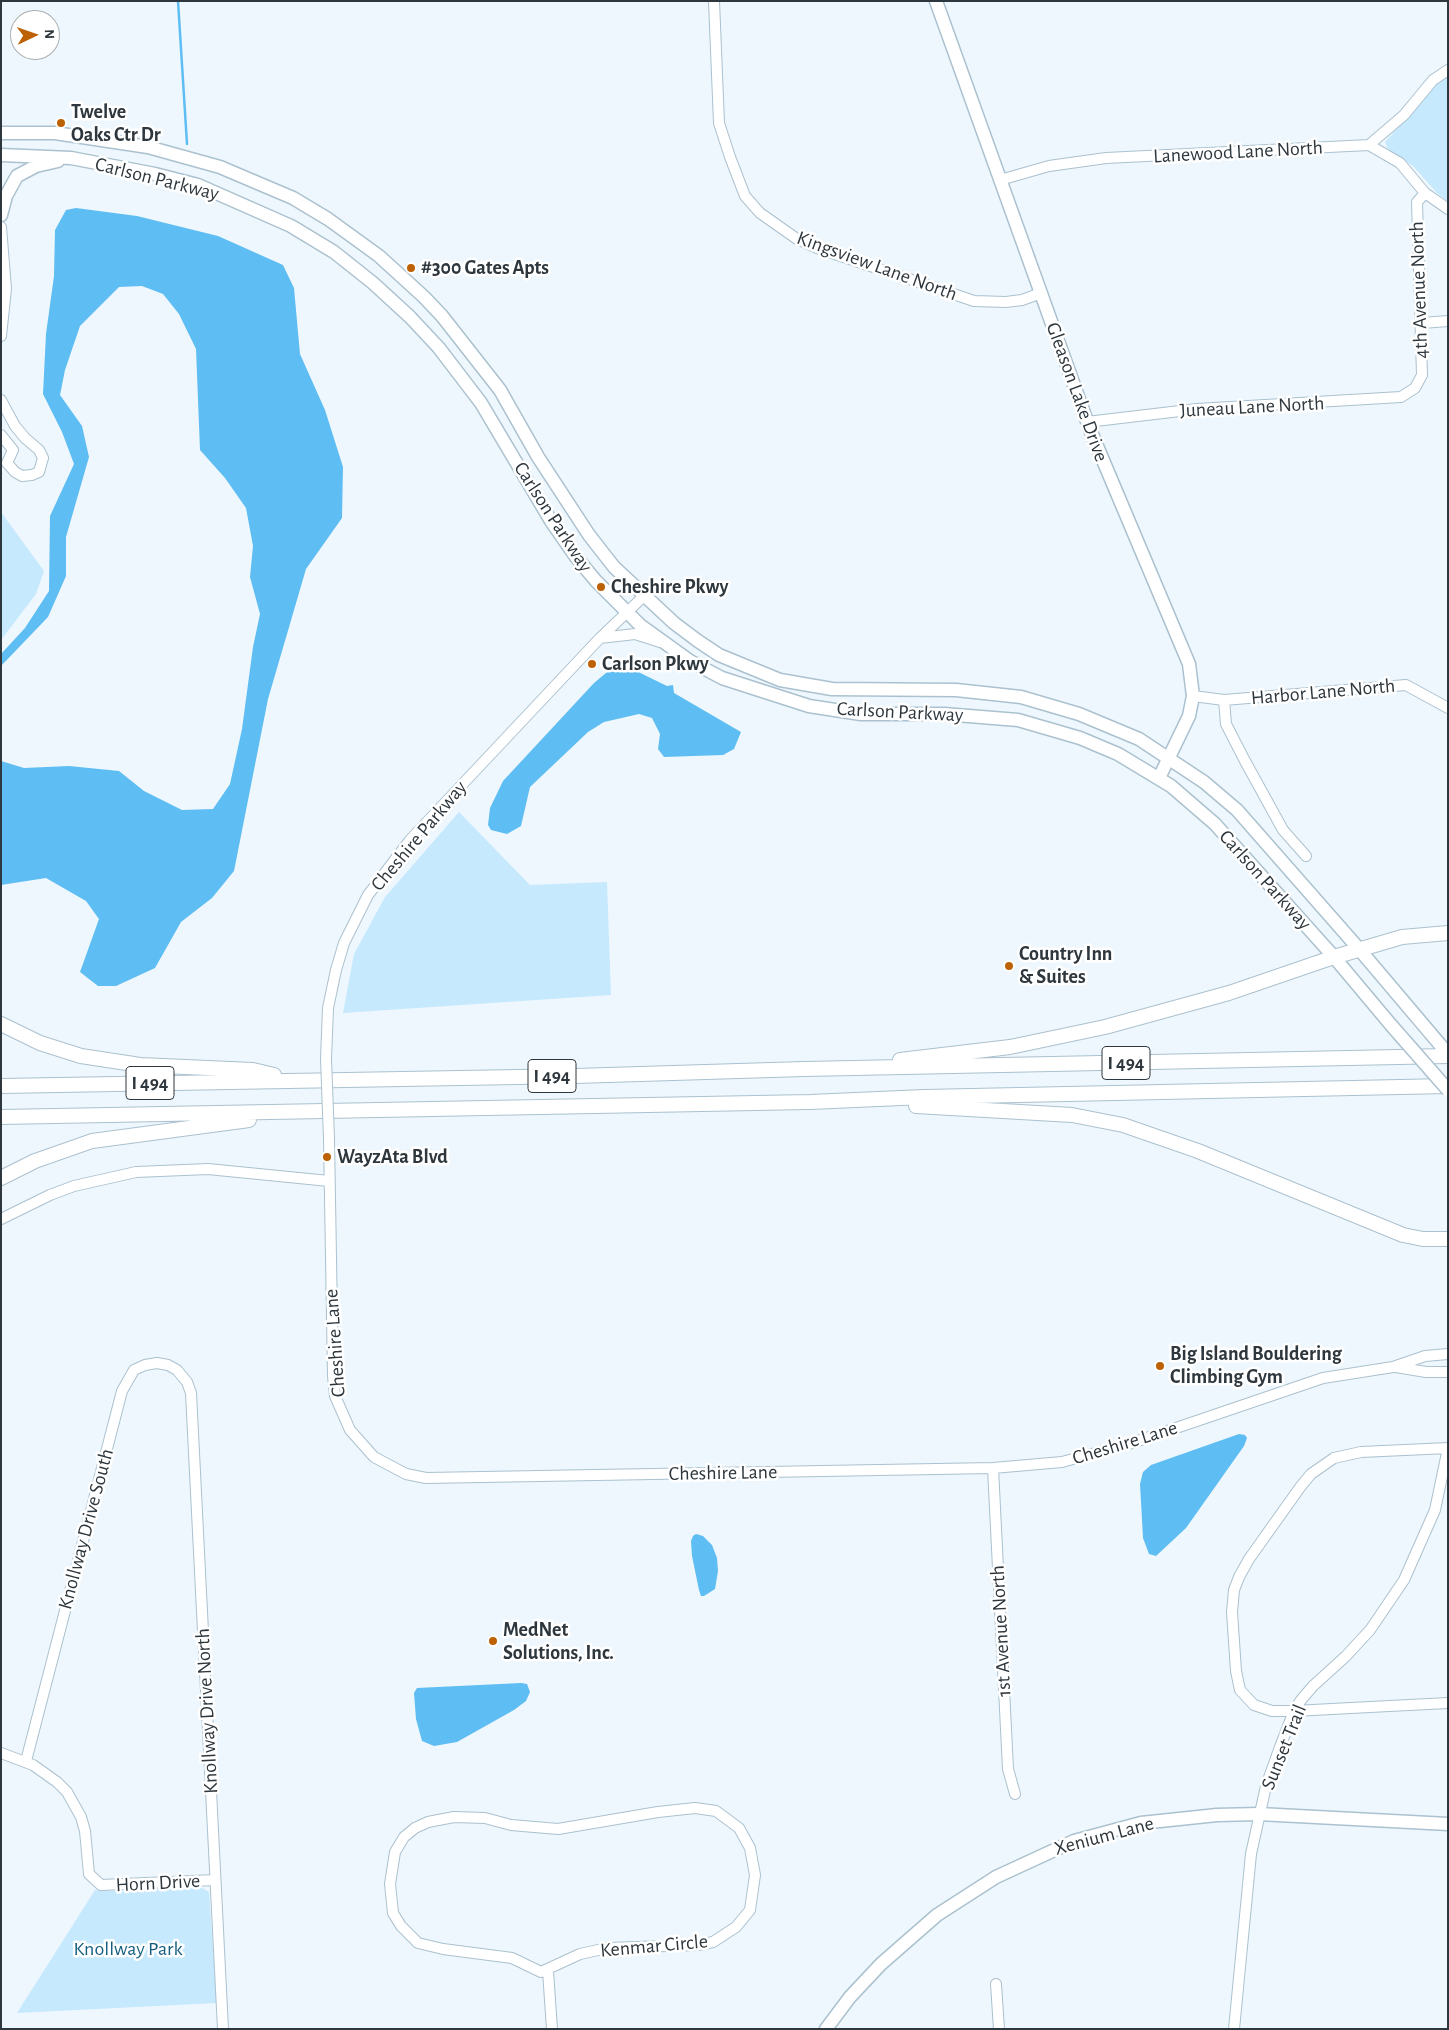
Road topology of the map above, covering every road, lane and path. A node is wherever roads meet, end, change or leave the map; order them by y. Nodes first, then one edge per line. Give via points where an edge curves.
1 (714, 1) edge
2 (936, 1) edge
3 (1448, 70) edge
4 (1, 133) edge
5 (1369, 145) junction
6 (1, 155) edge
7 (71, 158) junction
8 (1000, 180) junction
9 (1425, 193) junction
10 (1448, 209) edge
11 (1, 216) edge
12 (1, 227) edge
13 (1041, 293) junction
14 (1448, 321) edge
15 (1422, 322) junction
16 (1, 336) edge
17 (1415, 388) joint
18 (1, 400) edge
19 (1087, 422) junction
20 (1, 435) edge
21 (25, 438) junction
22 (13, 450) junction
23 (644, 596) junction
24 (627, 612) junction
25 (600, 638) junction
26 (665, 643) junction
27 (1193, 696) junction
28 (1224, 700) junction
29 (1448, 708) edge
30 (1169, 758) junction
31 (1159, 778) junction
32 (1306, 856) dead end
33 (1448, 933) edge
34 (1359, 949) junction
35 (1334, 957) junction
36 (1, 1024) edge
37 (1448, 1055) edge
38 (804, 1069) junction
39 (299, 1080) junction
40 (1, 1086) edge
41 (1448, 1088) edge
42 (810, 1102) junction
43 (311, 1112) junction
44 (1, 1117) edge
45 (329, 1139) joint
46 (1, 1178) edge
47 (329, 1181) junction
48 (1, 1219) edge
49 (1448, 1239) edge
50 (1448, 1354) edge
51 (1393, 1366) junction
52 (1448, 1372) edge
53 (191, 1393) joint
54 (1448, 1448) edge
55 (993, 1468) junction
56 (1448, 1703) edge
57 (1294, 1711) junction
58 (1, 1753) edge
59 (26, 1761) junction
60 (1015, 1794) dead end
61 (1259, 1814) junction
62 (1448, 1824) edge
63 (215, 1880) junction
64 (548, 1971) junction
65 (996, 1984) dead end
66 (223, 2029) edge
67 (552, 2029) edge
68 (826, 2029) edge
69 (999, 2029) edge
70 (1234, 2029) edge

1 - 13 street, Kingsview Lane North via 719,123 745,196 760,214 797,239 818,248 974,301 1006,302
2 - 8 main road, Gleason Lake Drive
3 - 5 street via 1433,80 1404,115
4 - 23 main road, Carlson Parkway via 55,133 148,148 220,167 293,198 328,219 379,256 442,316 500,390 575,516 614,567
5 - 8 street, Lanewood Lane North via 1106,158 1049,166
5 - 9 street via 1400,163
6 - 7 main road, Carlson Parkway
7 - 11 main road via 36,166 17,176 6,196
7 - 24 main road, Carlson Parkway via 198,185 238,201 291,226 334,252 369,279 410,318 463,378 576,557
8 - 13 main road, Gleason Lake Drive
9 - 10 street
9 - 15 street, 4th Avenue North via 1417,202
12 - 16 street via 6,289
13 - 19 main road, Gleason Lake Drive
14 - 15 street
15 - 17 street, 4th Avenue North via 1422,375
17 - 19 street, Juneau Lane North via 1401,398 1197,409
18 - 21 street
19 - 27 main road, Gleason Lake Drive via 1184,650 1192,676
20 - 22 street
21 - 22 street
21 - 22 street via 43,458 38,472 22,476 15,472 7,463
23 - 24 street, Cheshire Parkway
23 - 30 main road, Carlson Parkway via 719,656 780,680 832,689 956,690 1021,697 1095,720 1139,739
24 - 25 street, Cheshire Parkway
24 - 26 main road, Carlson Parkway
25 - 26 street via 634,634
25 - 45 street, Cheshire Parkway, bridge via 410,840 368,896 344,943 328,1008
26 - 31 main road, Carlson Parkway via 707,671 787,700 861,714 944,714 1018,720 1080,738 1118,754
27 - 28 street, Harbor Lane North
27 - 30 main road, Gleason Lake Drive via 1189,716
28 - 29 street, Harbor Lane North via 1406,685
28 - 32 street via 1226,724 1240,753 1283,830
30 - 31 main road, Gleason Lake Drive
30 - 34 main road, Carlson Parkway via 1237,810
31 - 35 main road, Carlson Parkway via 1215,824
33 - 34 highway via 1402,937
34 - 35 highway
34 - 37 main road, Carlson Parkway
35 - 38 highway via 1191,1004 1030,1044
35 - 41 main road, Carlson Parkway, bridge
36 - 39 highway via 40,1043 81,1056 140,1065 253,1070
37 - 38 highway, I 494
38 - 39 highway, I 494
39 - 40 highway, I 494
41 - 42 highway, I 494
42 - 43 highway, I 494
42 - 49 highway via 1021,1111 1091,1118 1152,1133 1403,1235
43 - 44 highway, I 494
43 - 46 highway via 92,1141 35,1161
45 - 47 street, Cheshire Lane
47 - 48 street via 208,1169 136,1172 74,1186
47 - 55 street, Cheshire Lane via 335,1396 361,1445 390,1467 426,1478
50 - 51 street, Cheshire Lane via 1425,1356
51 - 52 street, Cheshire Lane
51 - 55 street, Cheshire Lane via 1323,1378 1096,1454 1062,1462
53 - 59 street, Knollway Drive South via 177,1370 158,1363 134,1370 122,1391
53 - 63 street, Knollway Drive North
54 - 57 street, Sunset Trail via 1435,1510 1402,1585 1366,1635 1313,1686
54 - 57 street via 1354,1453 1334,1458 1301,1486 1245,1566 1234,1590 1232,1612 1236,1678 1243,1695 1254,1705 1268,1711
55 - 60 street, 1st Avenue North via 1008,1769
56 - 57 street
57 - 61 street, Sunset Trail
58 - 59 street, Horn Drive
59 - 63 street, Horn Drive via 57,1782 75,1804 85,1831 89,1874 94,1881 109,1886
61 - 62 main road, Xenium Lane
61 - 68 main road, Xenium Lane via 1135,1824 1074,1841 1009,1870 961,1898 918,1929 858,1988
61 - 70 street, Sunset Trail via 1244,1910
63 - 66 street, Knollway Drive North
64 - 64 street, Kenmar Circle via 580,1954 607,1948 698,1945 724,1936 750,1910 753,1897 755,1875 746,1837 731,1820 716,1811 695,1808 558,1829 454,1817 428,1822 404,1837 395,1852 390,1900 393,1913 418,1943 501,1955 541,1972
64 - 67 street
65 - 69 street

